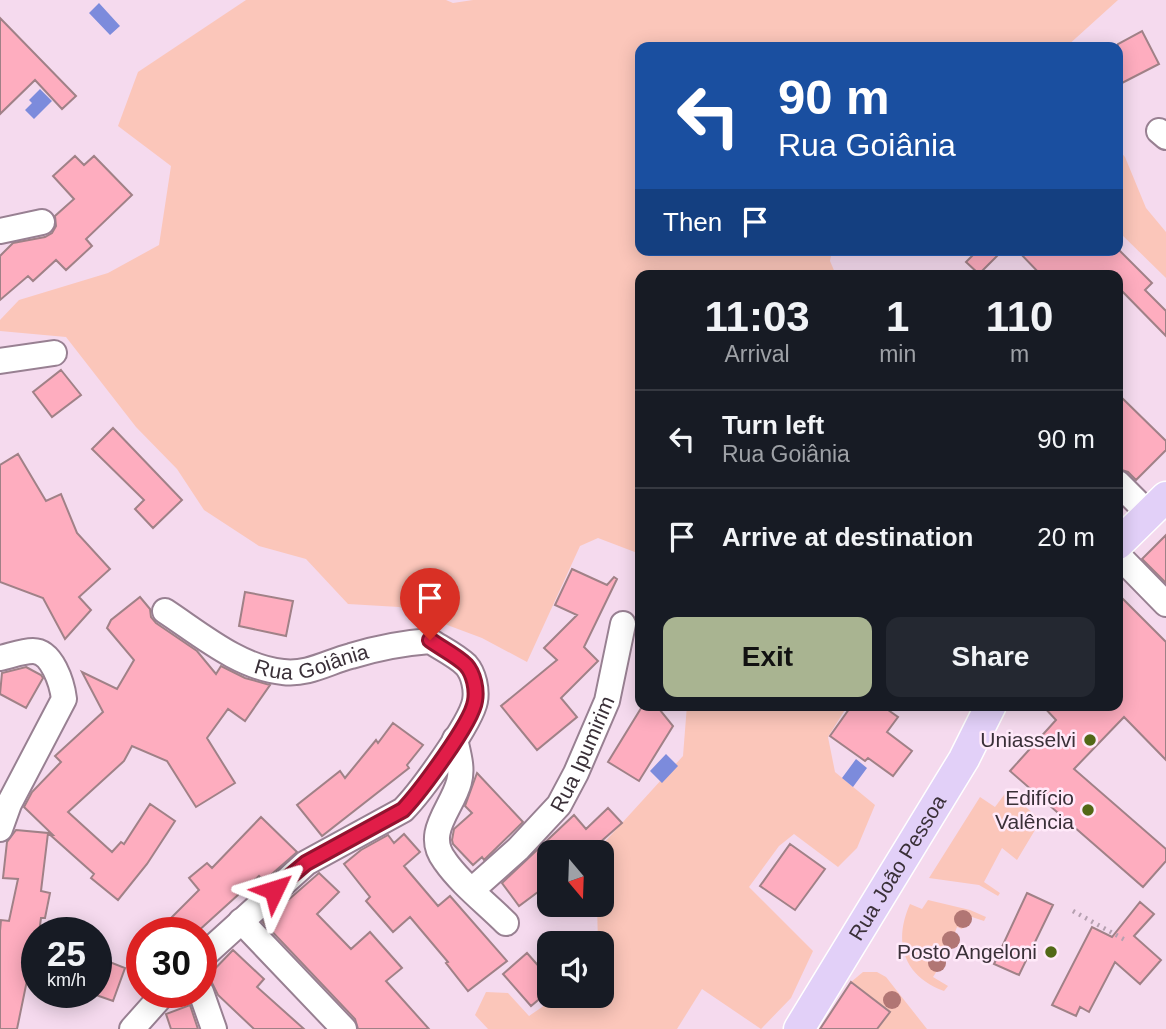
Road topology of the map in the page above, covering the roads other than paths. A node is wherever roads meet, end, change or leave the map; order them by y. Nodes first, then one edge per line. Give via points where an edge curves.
1 (42, 222) dead end
2 (0, 231) edge
3 (54, 353) dead end
4 (0, 361) edge
5 (1123, 486) edge
6 (1157, 505) edge
7 (1123, 539) edge
8 (1123, 560) edge
9 (1166, 604) edge
10 (165, 611) dead end
11 (623, 624) dead end
12 (0, 658) edge
13 (988, 711) edge
14 (455, 739) junction
15 (0, 829) edge
16 (472, 890) junction
17 (242, 921) junction
18 (506, 923) dead end
19 (217, 944) edge
20 (151, 1008) edge
21 (207, 1008) edge
22 (132, 1029) edge
23 (214, 1029) edge
24 (344, 1029) edge
25 (799, 1029) edge

1 - 2 street
3 - 4 street
5 - 6 street
6 - 7 main road
8 - 9 street
10 - 14 street, Rua Goiânia via 231,654 285,673 318,668 391,645 430,640 467,666 475,684 475,703
11 - 16 street, Rua Ipumirim via 607,701 559,805
12 - 15 street via 41,653 59,678 64,698
13 - 25 main road, Rua João Pessoa via 964,759
14 - 16 street via 459,782 437,827 436,843 443,860
14 - 17 street, Rua Goiânia via 403,810 306,863
16 - 18 street
17 - 19 street, Rua Goiânia
17 - 24 street
20 - 22 street
21 - 23 street

